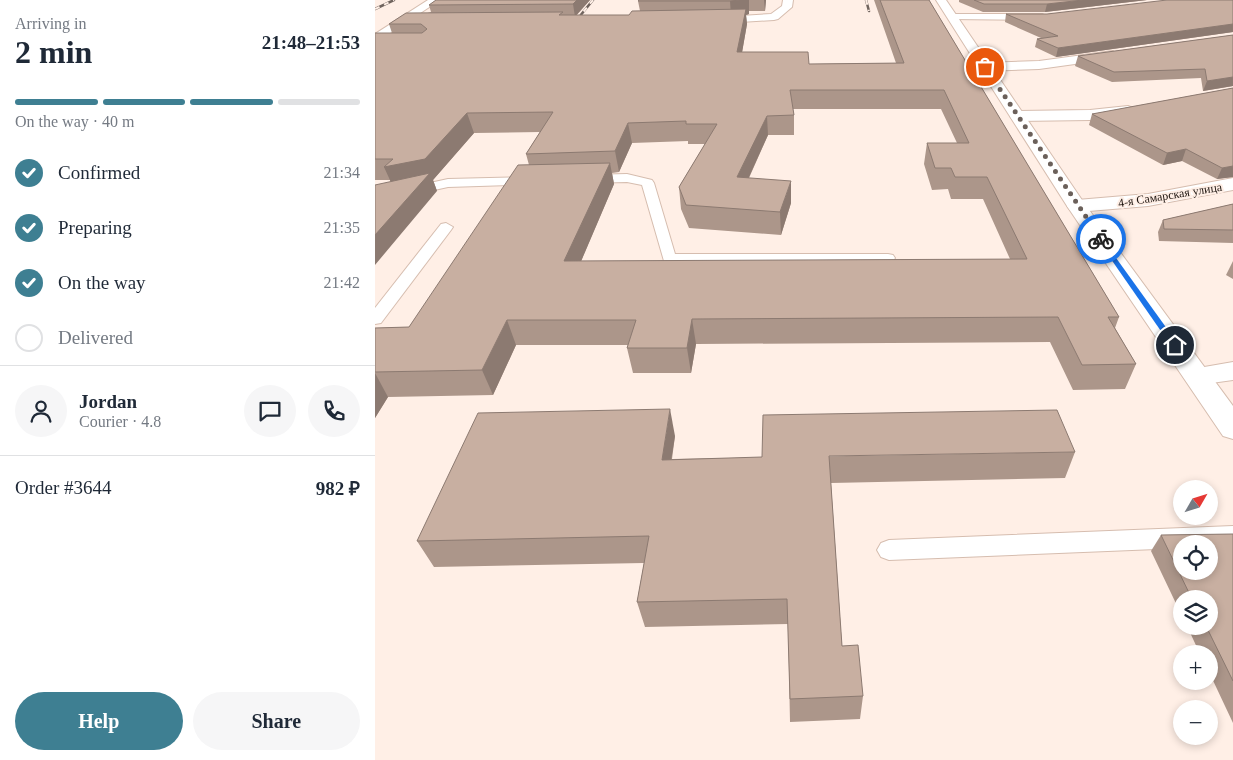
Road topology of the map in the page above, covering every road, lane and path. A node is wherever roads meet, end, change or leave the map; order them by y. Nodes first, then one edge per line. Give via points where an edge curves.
1 (435, 0) edge
2 (788, 0) edge
3 (941, 0) edge
4 (1054, 16) edge
5 (954, 17) junction
6 (701, 21) edge
7 (397, 23) junction
8 (417, 23) edge
9 (378, 43) edge
10 (1129, 52) edge
11 (985, 67) junction
12 (1145, 108) edge
13 (1018, 116) junction
14 (547, 180) edge
15 (577, 180) edge
16 (1233, 184) edge
17 (375, 199) edge
18 (1077, 206) junction
19 (446, 227) dead end
20 (888, 258) edge
21 (375, 320) edge
22 (1233, 371) edge
23 (1197, 376) junction
24 (1233, 428) edge
25 (1233, 536) edge
26 (889, 550) dead end

1 - 7 street
2 - 6 street via 787,7 774,18
3 - 5 street
4 - 5 street
5 - 11 street
7 - 8 street
7 - 9 street
10 - 11 street via 1039,65
11 - 13 street
12 - 13 street via 1090,115
13 - 18 street
14 - 17 lane via 448,183
15 - 20 lane via 627,178 647,184 669,258
16 - 18 street, 4-я Самарская улица via 1148,200
18 - 23 street
19 - 21 lane
22 - 23 street
23 - 24 street
25 - 26 lane

